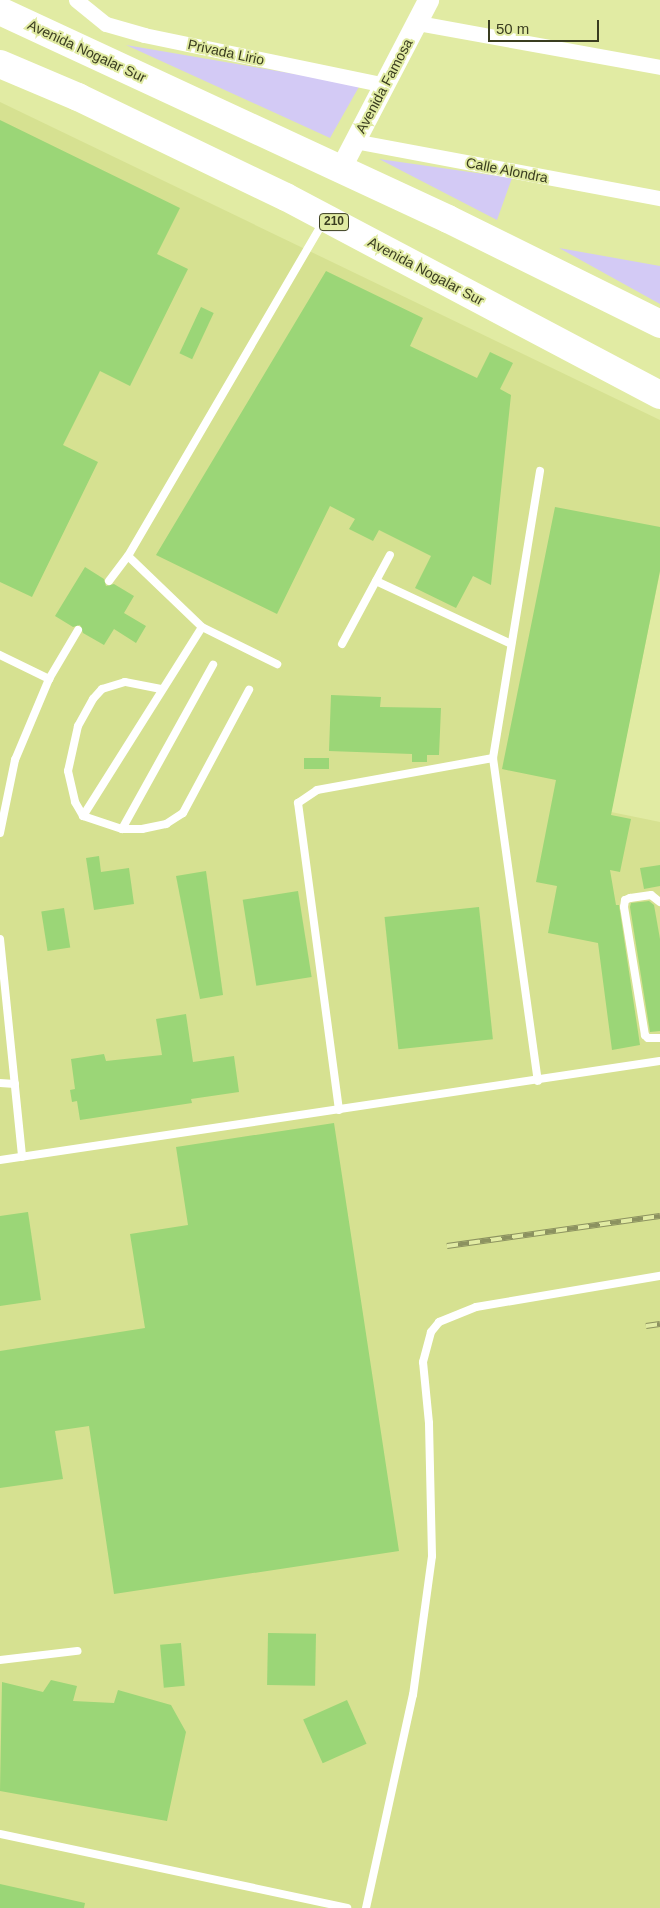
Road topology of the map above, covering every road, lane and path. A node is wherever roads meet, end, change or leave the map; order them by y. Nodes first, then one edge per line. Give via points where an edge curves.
1 (76, 0) edge
2 (428, 0) edge
3 (0, 11) edge
4 (418, 23) junction
5 (0, 64) edge
6 (660, 67) edge
7 (386, 85) junction
8 (354, 141) junction
9 (339, 171) junction
10 (660, 198) edge
11 (326, 218) junction
12 (660, 324) edge
13 (660, 395) edge
14 (540, 471) dead end
15 (390, 555) dead end
16 (128, 556) junction
17 (109, 581) dead end
18 (376, 581) junction
19 (202, 627) junction
20 (78, 630) dead end
21 (342, 644) dead end
22 (511, 644) junction
23 (0, 655) edge
24 (277, 664) dead end
25 (213, 665) dead end
26 (49, 679) junction
27 (161, 689) junction
28 (249, 690) dead end
29 (492, 758) junction
30 (83, 816) junction
31 (122, 829) junction
32 (0, 833) edge
33 (660, 902) edge
34 (0, 939) edge
35 (660, 1038) edge
36 (660, 1061) edge
37 (538, 1080) junction
38 (0, 1083) edge
39 (15, 1084) junction
40 (339, 1110) junction
41 (22, 1157) junction
42 (0, 1160) edge
43 (660, 1276) edge
44 (77, 1651) dead end
45 (0, 1660) edge
46 (0, 1834) edge
47 (347, 1908) edge
48 (366, 1908) edge

1 - 7 street, Privada Lirio via 106,24 144,35
2 - 4 street, Avenida Famosa
3 - 9 highway, Avenida Nogalar Sur
4 - 6 street
4 - 7 street, Avenida Famosa
5 - 11 highway, Avenida Nogalar Sur / 210 via 78,97
7 - 8 street, Avenida Famosa
8 - 9 street, Avenida Famosa
8 - 10 street, Calle Alondra
9 - 12 highway, Avenida Nogalar Sur via 448,219
11 - 13 highway, Avenida Nogalar Sur / 210
11 - 16 lane
14 - 22 lane
15 - 18 lane
16 - 17 lane
16 - 19 lane
18 - 21 lane
18 - 22 lane
19 - 24 lane
19 - 27 lane
20 - 26 lane
22 - 29 lane
23 - 26 lane
25 - 31 lane
26 - 32 lane via 15,760
27 - 30 lane
27 - 30 lane via 125,682 102,689 92,699 78,726 68,770 75,802
28 - 31 lane via 183,813 166,824
29 - 37 lane
29 - 40 lane via 317,790 298,804
30 - 31 lane
33 - 35 lane via 651,895 625,900 624,907 646,1035 648,1038
34 - 39 lane
36 - 37 lane
37 - 40 lane
38 - 39 lane
39 - 41 lane
40 - 41 lane
41 - 42 lane
43 - 48 lane via 476,1307 439,1322 431,1332 423,1362 429,1423 432,1556 413,1696
44 - 45 lane
46 - 47 lane

